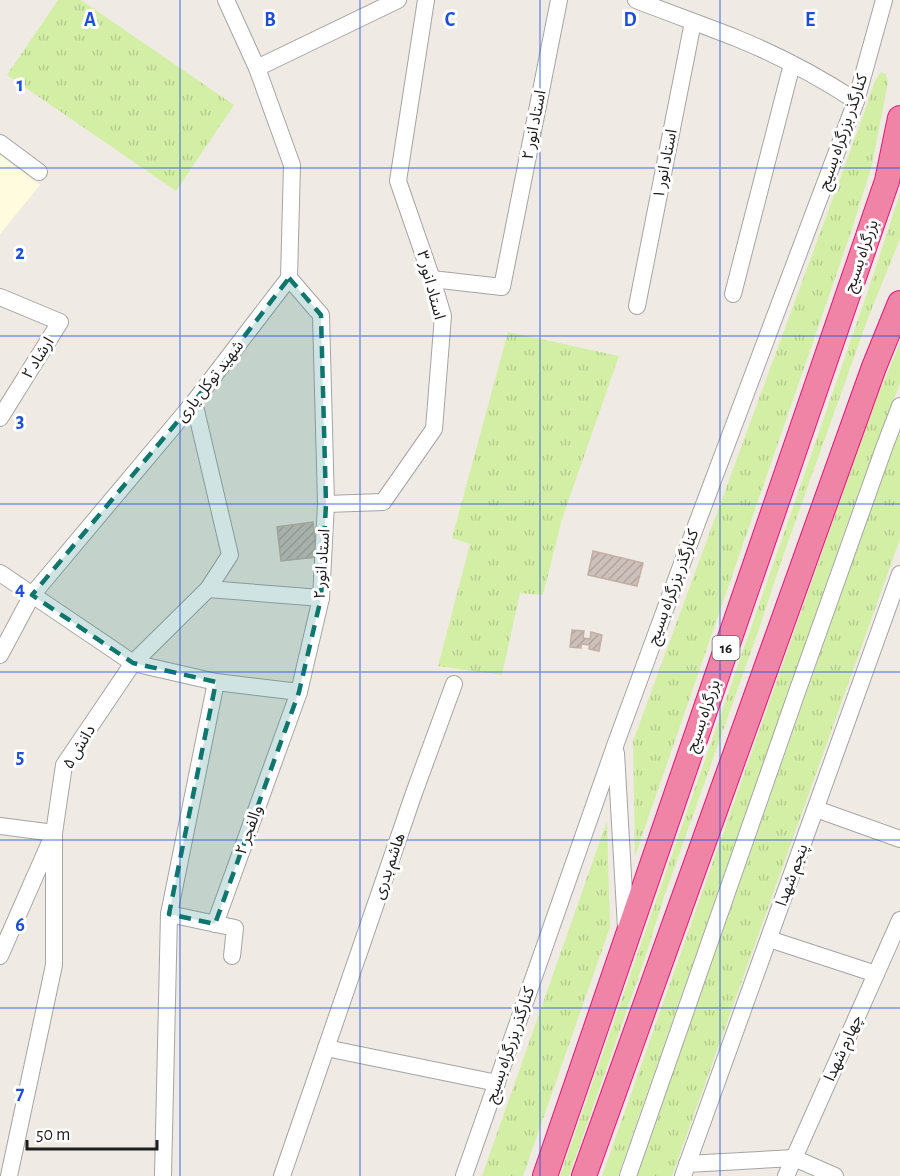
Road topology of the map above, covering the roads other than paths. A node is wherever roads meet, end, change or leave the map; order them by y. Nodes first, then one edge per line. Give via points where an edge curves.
1 (226, 0) edge
2 (398, 0) edge
3 (426, 0) edge
4 (559, 0) edge
5 (636, 0) edge
6 (884, 0) edge
7 (693, 22) junction
8 (792, 64) junction
9 (257, 68) junction
10 (856, 101) junction
11 (900, 117) edge
12 (0, 142) edge
13 (900, 147) edge
14 (39, 172) dead end
15 (887, 181) junction
16 (289, 278) junction
17 (432, 279) junction
18 (733, 294) dead end
19 (0, 297) edge
20 (900, 303) edge
21 (637, 306) dead end
22 (194, 402) junction
23 (900, 406) edge
24 (0, 418) edge
25 (326, 504) junction
26 (0, 573) edge
27 (900, 574) edge
28 (208, 589) junction
29 (32, 595) junction
30 (321, 598) junction
31 (0, 655) edge
32 (133, 663) junction
33 (216, 682) junction
34 (454, 684) dead end
35 (299, 692) junction
36 (616, 743) junction
37 (816, 809) junction
38 (0, 826) edge
39 (54, 833) junction
40 (900, 839) edge
41 (169, 914) junction
42 (900, 920) edge
43 (215, 924) junction
44 (627, 938) junction
45 (769, 939) junction
46 (0, 956) edge
47 (232, 956) dead end
48 (876, 974) junction
49 (326, 1048) junction
50 (497, 1083) junction
51 (794, 1158) junction
52 (685, 1170) edge
53 (9, 1176) edge
54 (163, 1176) edge
55 (282, 1176) edge
56 (464, 1176) edge
57 (545, 1176) edge
58 (584, 1176) edge
59 (628, 1176) edge
60 (786, 1176) edge
61 (835, 1176) edge

1 - 9 street
2 - 9 street
3 - 17 street, استاد انور ۳ via 398,181
4 - 17 street, استاد انور ۲ via 502,287
5 - 7 street
6 - 10 street, کنارگذر بزرگراه بسیج
7 - 8 street
7 - 21 street, استاد انور ۱
8 - 10 street
8 - 18 street
9 - 16 street via 291,165
10 - 36 street, کنارگذر بزرگراه بسیج
11 - 15 highway, بزرگراه بسیج / 16
12 - 14 street
13 - 15 highway
15 - 44 highway, بزرگراه بسیج / 16
16 - 22 street, شهید توکل یاری
16 - 25 street, استاد انور ۲ via 321,315
17 - 25 street, استاد انور ۳ via 443,316 434,429 383,502
19 - 24 street, ارشاد ۲ via 60,322
20 - 58 highway
22 - 28 street, دانش ۵ via 230,555
22 - 29 street, شهید توکل یاری
23 - 59 street
25 - 30 street, استاد انور ۲
26 - 29 street
27 - 37 street, پنجم شهدا
28 - 30 street
28 - 32 street, دانش ۵
29 - 31 street, شهید توکل یاری
29 - 32 street
30 - 35 street, استاد انور ۲
32 - 33 street
32 - 39 street, دانش ۵ via 64,765
33 - 35 street
33 - 41 street
34 - 49 street, هاشم بدری
35 - 43 street, والفجر ۲
36 - 44 street
36 - 50 street, کنارگذر بزرگراه بسیج
37 - 40 street
37 - 45 street, پنجم شهدا
38 - 39 street
39 - 46 street
39 - 53 street, دانش ۵ via 54,965
41 - 43 street
41 - 54 street
42 - 48 street, چهارم شهدا
43 - 47 street via 235,928
44 - 57 highway, بزرگراه بسیج / 16
45 - 48 street
45 - 52 street, پنجم شهدا
48 - 51 street, چهارم شهدا
49 - 50 street
49 - 55 street, هاشم بدری
50 - 56 street, کنارگذر بزرگراه بسیج
51 - 52 street
51 - 60 street, چهارم شهدا
51 - 61 street

